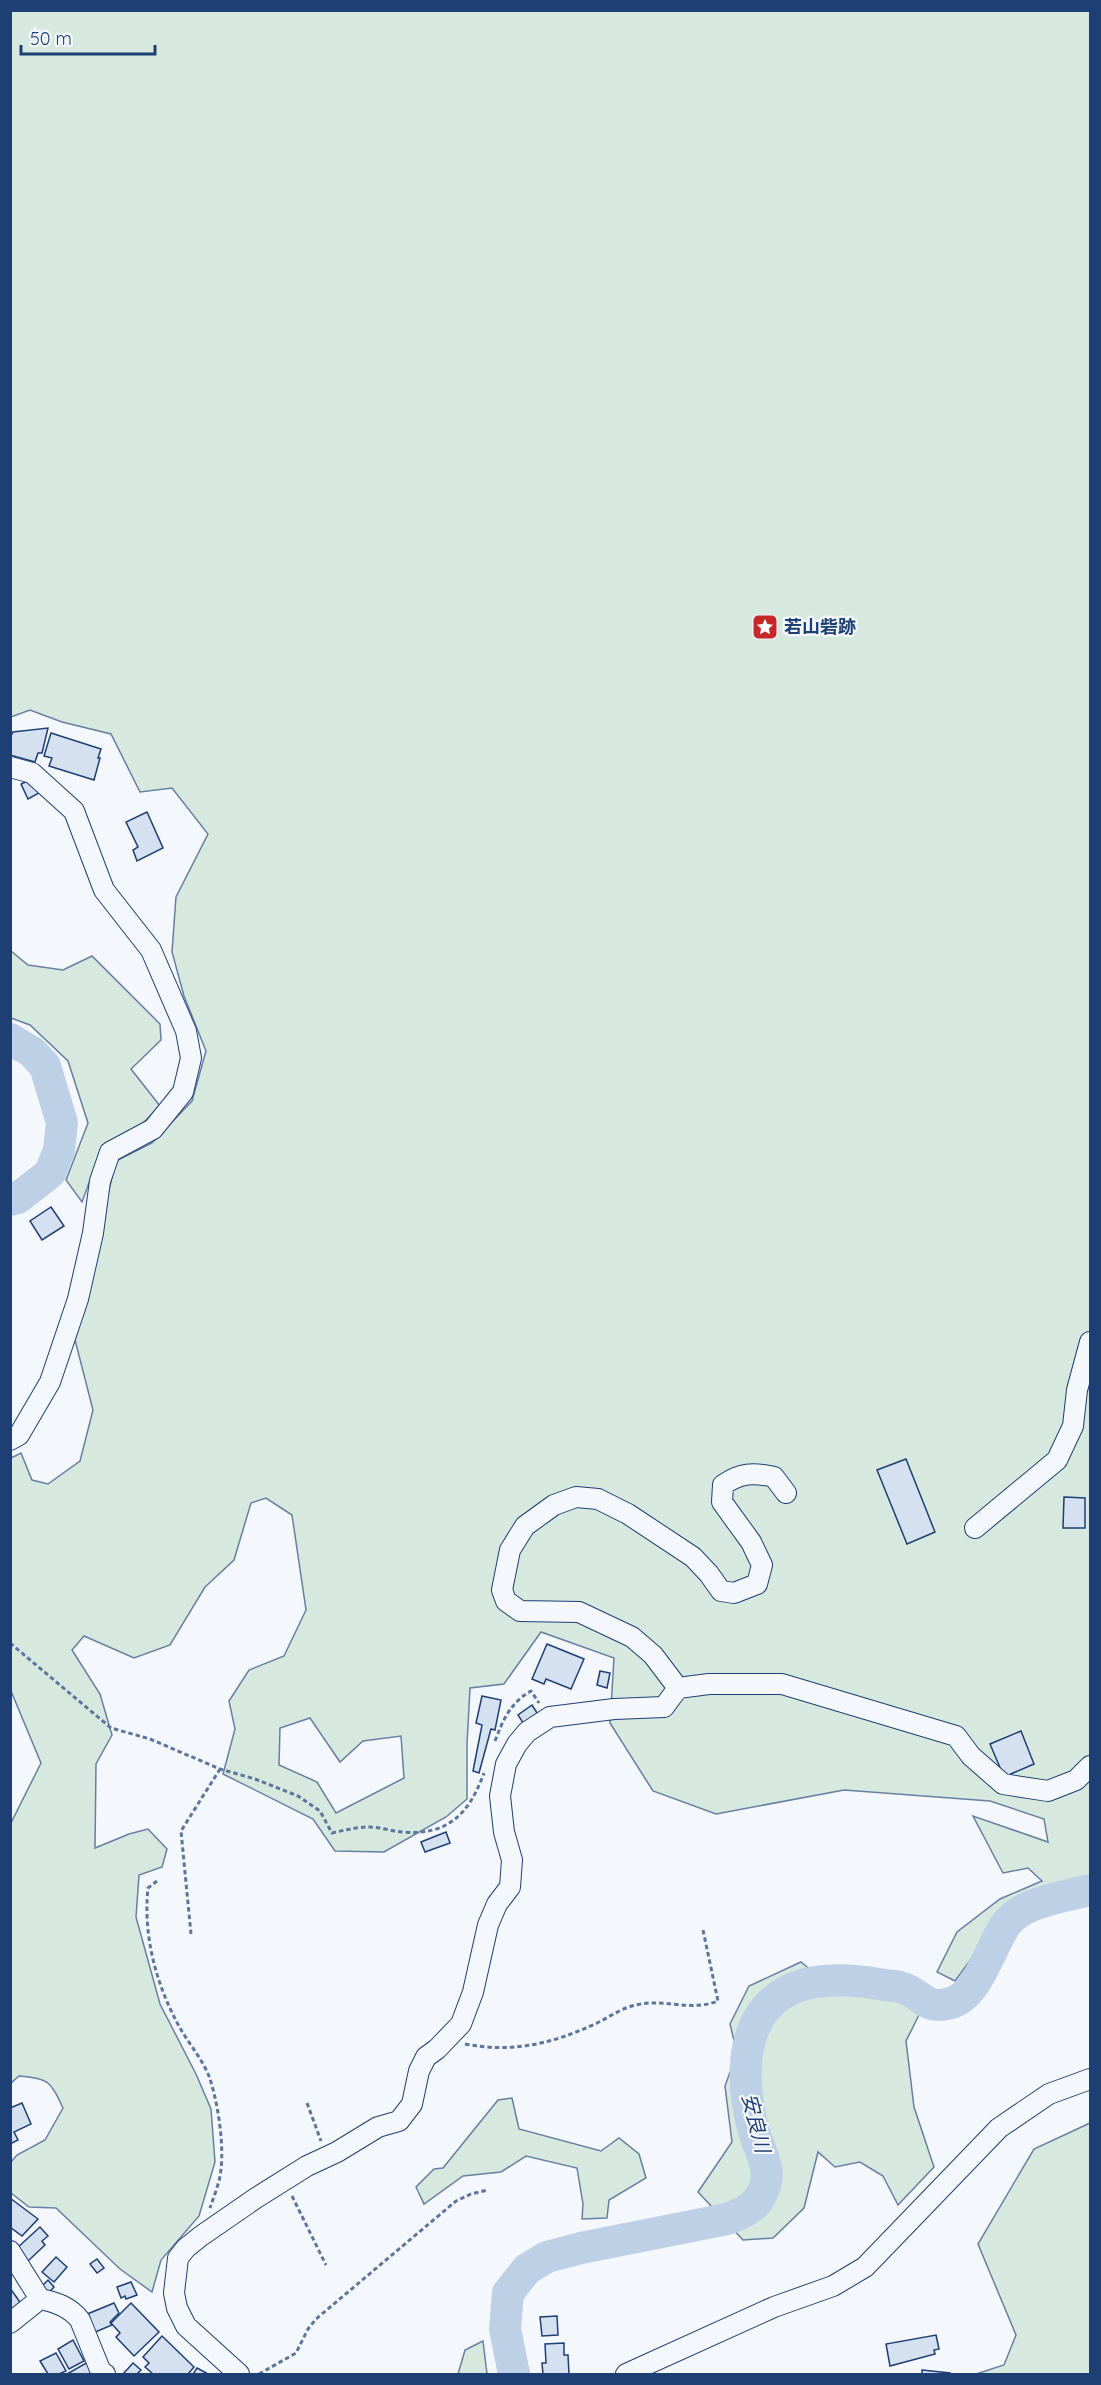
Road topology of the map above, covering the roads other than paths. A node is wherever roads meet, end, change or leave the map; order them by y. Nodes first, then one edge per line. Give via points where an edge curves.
1 (10, 768) edge
2 (1090, 1342) edge
3 (10, 1440) edge
4 (786, 1493) dead end
5 (975, 1528) dead end
6 (678, 1688) junction
7 (1090, 1766) edge
8 (1090, 2079) edge
9 (10, 2251) edge
10 (40, 2299) junction
11 (10, 2323) edge
12 (105, 2374) edge
13 (239, 2374) edge
14 (626, 2374) edge

1 - 3 street via 32,773 74,811 104,890 151,950 186,1031 191,1058 183,1092 153,1129 110,1152 100,1181 78,1299 54,1371 19,1435
2 - 5 street via 1077,1390 1073,1426 1057,1460
4 - 6 street via 774,1477 760,1474 736,1476 723,1485 722,1502 751,1542 762,1565 757,1584 734,1593 721,1591 693,1557 598,1499 576,1497 554,1505 525,1526 510,1550 502,1590 506,1601 520,1611 579,1612 632,1637 653,1655
6 - 7 street via 782,1684 956,1736 971,1756 1003,1784 1028,1789 1048,1791 1076,1780
6 - 13 street via 664,1707 550,1717 527,1732 506,1764 500,1796 512,1860 510,1887 488,1925 473,1992 461,2024 426,2057 412,2104 399,2121 378,2127 307,2166 208,2231 178,2258 174,2293 186,2326
8 - 14 street via 1049,2094 999,2128 865,2267 833,2286 774,2307
9 - 10 street
10 - 11 street
10 - 12 street via 74,2313

